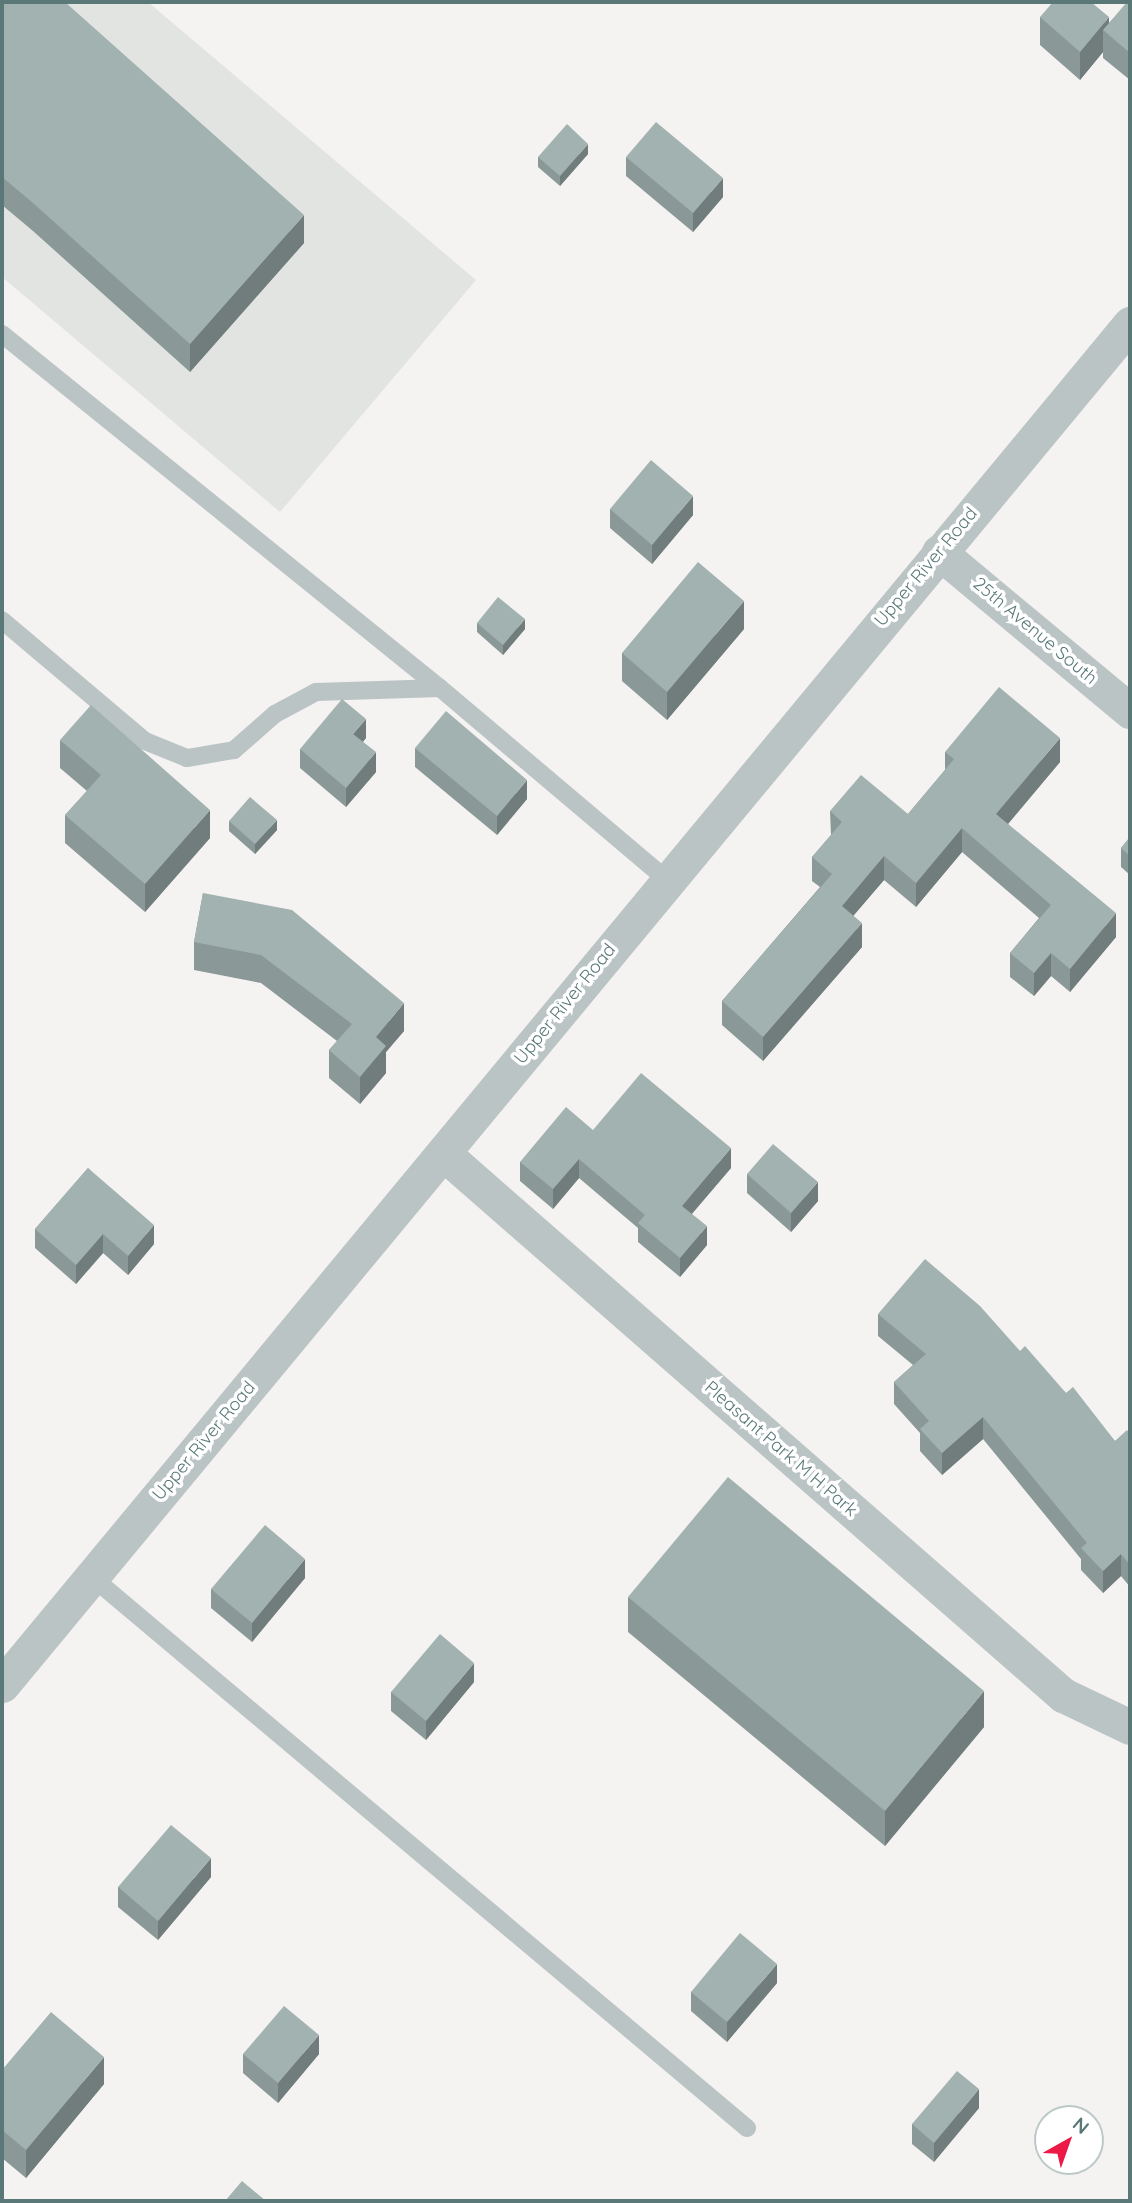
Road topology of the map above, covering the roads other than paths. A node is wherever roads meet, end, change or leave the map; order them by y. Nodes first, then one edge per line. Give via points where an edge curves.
1 (1130, 324) edge
2 (2, 334) edge
3 (939, 552) junction
4 (2, 620) edge
5 (440, 688) junction
6 (1130, 711) edge
7 (666, 880) junction
8 (443, 1153) junction
9 (92, 1577) junction
10 (2, 1685) edge
11 (1130, 1727) edge
12 (747, 2129) dead end

1 - 3 street, Upper River Road
2 - 5 lane
3 - 6 street, 25th Avenue South
3 - 7 street, Upper River Road
4 - 5 lane via 145,741 187,758 234,750 275,714 316,692
5 - 7 lane
7 - 8 street, Upper River Road
8 - 9 street, Upper River Road
8 - 11 street, Pleasant Park M H Park via 1063,1695
9 - 10 street, Upper River Road
9 - 12 lane

